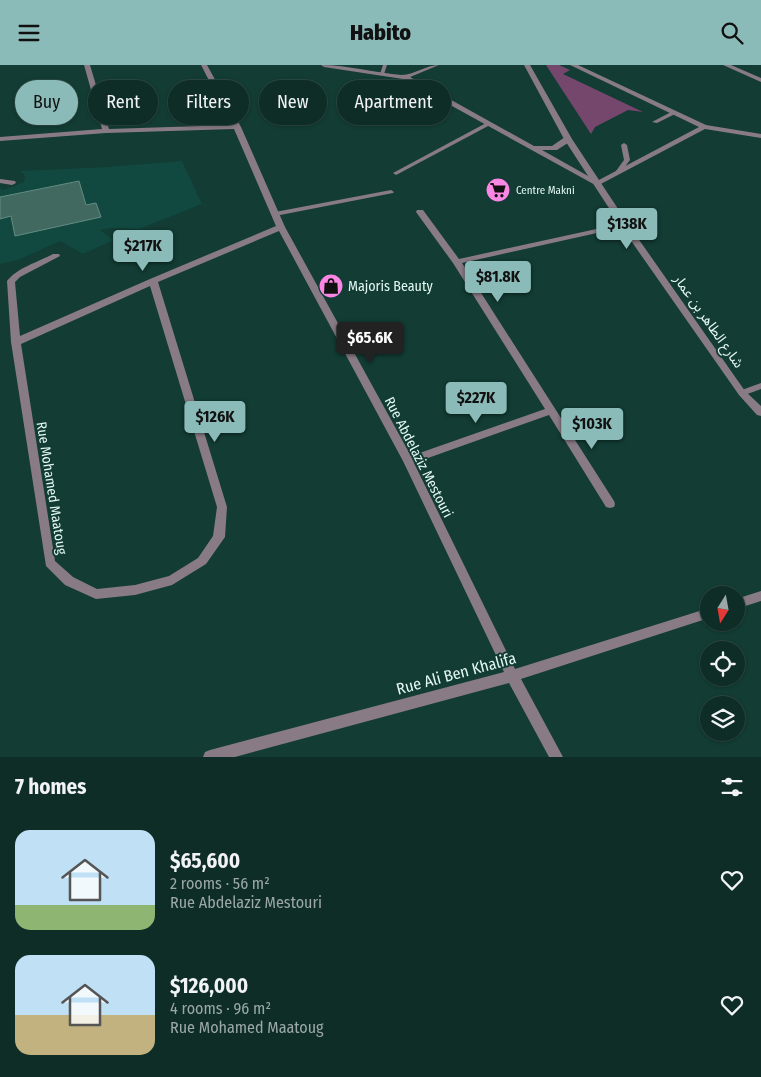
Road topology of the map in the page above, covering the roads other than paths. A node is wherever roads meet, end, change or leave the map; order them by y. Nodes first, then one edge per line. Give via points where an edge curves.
1 (87, 65) edge
2 (204, 65) edge
3 (324, 65) edge
4 (385, 65) edge
5 (436, 65) edge
6 (527, 65) edge
7 (573, 65) edge
8 (726, 65) edge
9 (382, 74) junction
10 (405, 77) junction
11 (761, 80) edge
12 (673, 113) junction
13 (655, 122) dead end
14 (488, 124) junction
15 (237, 127) junction
16 (704, 127) junction
17 (106, 131) junction
18 (761, 136) edge
19 (0, 139) edge
20 (568, 139) junction
21 (624, 145) dead end
22 (530, 148) junction
23 (619, 171) junction
24 (396, 173) dead end
25 (0, 181) edge
26 (12, 183) dead end
27 (596, 184) junction
28 (391, 192) dead end
29 (420, 212) dead end
30 (275, 214) junction
31 (624, 225) junction
32 (281, 227) junction
33 (56, 256) dead end
34 (457, 262) junction
35 (153, 281) junction
36 (16, 342) junction
37 (761, 386) edge
38 (742, 393) junction
39 (552, 409) junction
40 (761, 412) edge
41 (408, 461) junction
42 (610, 504) dead end
43 (761, 596) edge
44 (745, 601) edge
45 (700, 616) edge
46 (512, 675) junction
47 (210, 757) edge
48 (556, 757) edge

1 - 17 street
2 - 15 street, Rue Abdelaziz Mestouri
3 - 9 street
4 - 9 lane
5 - 10 street
6 - 20 street, شارع الطاهر بن عمار
7 - 12 street
8 - 11 street
9 - 10 street
10 - 14 street
12 - 13 lane
12 - 16 street
14 - 22 street
14 - 24 lane
15 - 17 street
15 - 30 street, Rue Abdelaziz Mestouri
16 - 18 street
16 - 23 street
17 - 19 street
20 - 22 street via 554,148
20 - 27 street, شارع الطاهر بن عمار
21 - 23 lane via 627,160
22 - 27 street
23 - 27 street
25 - 26 street
27 - 31 street, شارع الطاهر بن عمار
28 - 30 lane
29 - 34 street
30 - 32 street, Rue Abdelaziz Mestouri
31 - 34 street
31 - 38 street, شارع الطاهر بن عمار
32 - 35 street
32 - 41 street, Rue Abdelaziz Mestouri
33 - 36 street, Rue Mohamed Maatoug via 11,281
34 - 39 street
35 - 36 street
35 - 36 street, Rue Mohamed Maatoug via 222,507 219,537 202,561 172,580 135,590 96,594 69,581 50,563
37 - 38 lane
38 - 40 street, شارع الطاهر بن عمار
39 - 41 street
39 - 42 street
41 - 46 street, Rue Abdelaziz Mestouri
43 - 44 street
45 - 46 street, Rue Ali Ben Khalifa
46 - 47 street, Rue Ali Ben Khalifa
46 - 48 street, Rue Abdelaziz Mestouri

